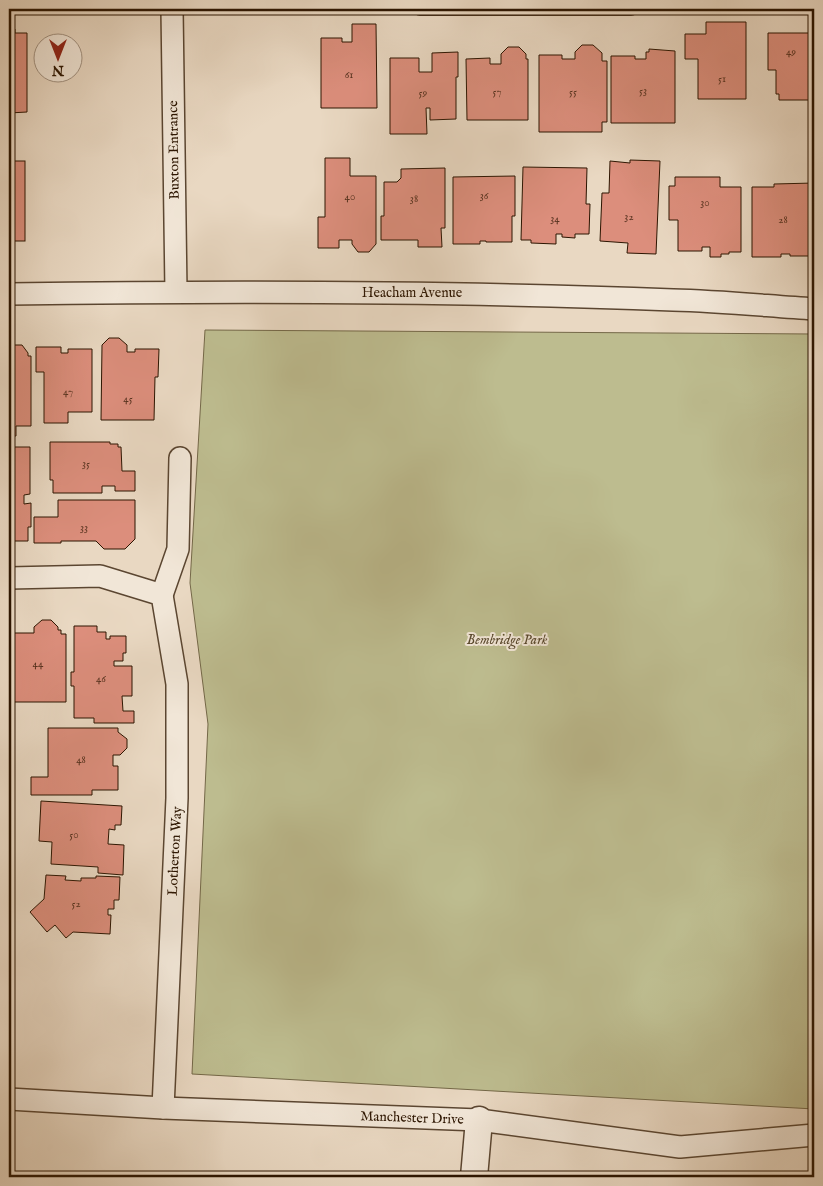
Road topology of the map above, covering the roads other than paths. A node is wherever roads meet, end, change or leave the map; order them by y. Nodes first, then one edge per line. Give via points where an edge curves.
1 (172, 9) edge
2 (420, 9) edge
3 (631, 9) edge
4 (176, 292) junction
5 (9, 294) edge
6 (814, 309) edge
7 (180, 458) dead end
8 (9, 578) edge
9 (162, 595) junction
10 (9, 1099) edge
11 (163, 1108) junction
12 (479, 1120) junction
13 (814, 1135) edge
14 (474, 1177) edge

1 - 4 street, Buxton Entrance
2 - 3 lane
4 - 5 street, Heacham Avenue
4 - 6 street, Heacham Avenue via 480,294 674,300
7 - 9 street, Lotherton Way via 178,549
8 - 9 street via 100,576
9 - 11 street, Lotherton Way via 177,684 177,798
10 - 11 street, Manchester Drive
11 - 12 street, Manchester Drive
12 - 13 street, Manchester Drive via 680,1147
12 - 14 street

